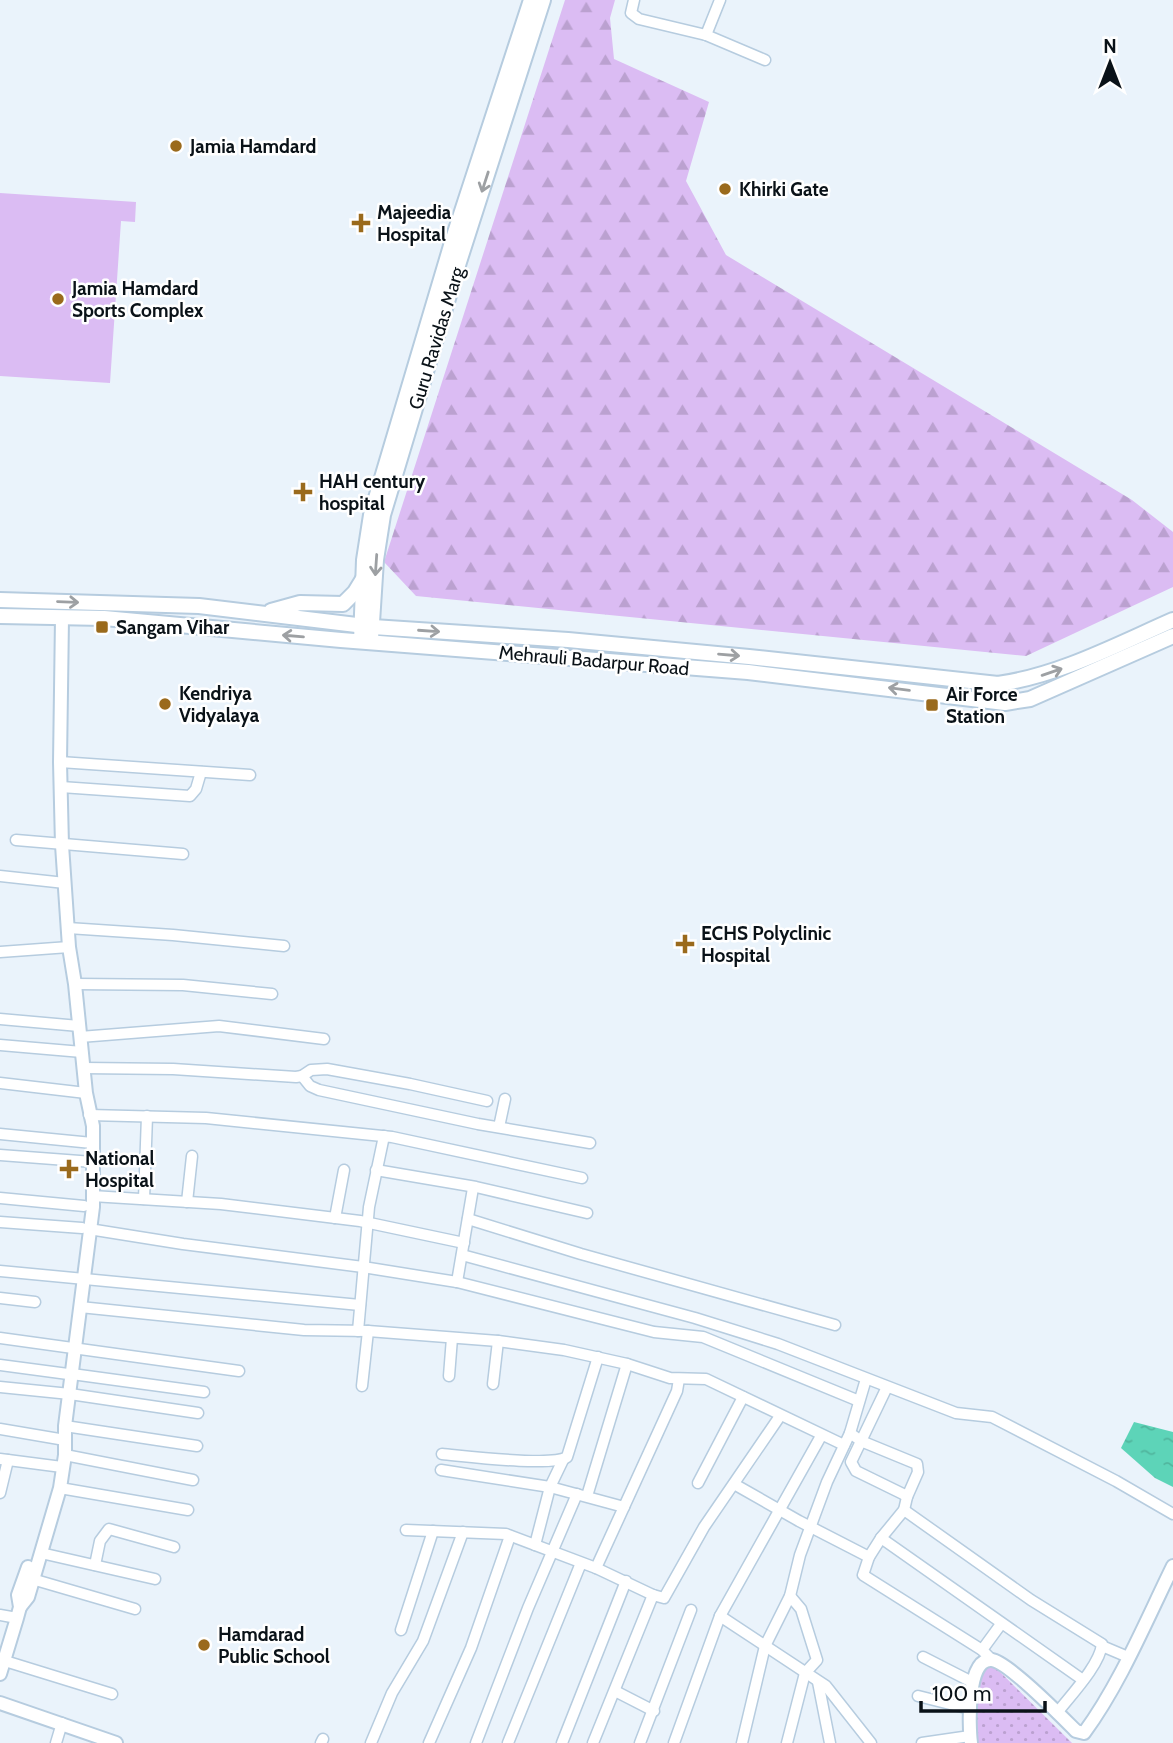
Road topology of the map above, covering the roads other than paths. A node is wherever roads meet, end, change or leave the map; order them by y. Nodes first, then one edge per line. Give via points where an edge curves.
1 (531, 0) edge
2 (543, 0) edge
3 (634, 0) edge
4 (720, 0) edge
5 (706, 35) junction
6 (765, 60) dead end
7 (363, 579) junction
8 (0, 600) edge
9 (266, 613) junction
10 (0, 616) edge
11 (62, 618) junction
12 (1173, 620) edge
13 (367, 634) junction
14 (1173, 636) edge
15 (60, 762) junction
16 (201, 772) junction
17 (250, 775) dead end
18 (61, 787) junction
19 (16, 840) dead end
20 (62, 845) junction
21 (183, 854) dead end
22 (0, 876) edge
23 (65, 883) junction
24 (68, 928) junction
25 (284, 946) dead end
26 (69, 947) junction
27 (0, 952) edge
28 (75, 984) junction
29 (272, 994) dead end
30 (0, 1019) edge
31 (79, 1031) junction
32 (324, 1039) dead end
33 (0, 1045) edge
34 (82, 1052) junction
35 (83, 1068) junction
36 (302, 1076) junction
37 (0, 1083) edge
38 (86, 1093) junction
39 (505, 1099) dead end
40 (487, 1101) dead end
41 (89, 1115) junction
42 (146, 1116) junction
43 (499, 1127) junction
44 (0, 1134) edge
45 (384, 1136) junction
46 (88, 1143) junction
47 (590, 1143) dead end
48 (0, 1155) edge
49 (192, 1156) dead end
50 (89, 1162) junction
51 (344, 1170) dead end
52 (376, 1170) junction
53 (582, 1178) dead end
54 (473, 1188) junction
55 (0, 1198) edge
56 (144, 1199) junction
57 (88, 1201) junction
58 (187, 1202) junction
59 (587, 1213) dead end
60 (335, 1218) junction
61 (468, 1219) junction
62 (0, 1222) edge
63 (367, 1223) junction
64 (85, 1228) junction
65 (464, 1243) junction
66 (462, 1255) junction
67 (363, 1267) junction
68 (0, 1270) edge
69 (80, 1279) junction
70 (457, 1282) junction
71 (0, 1298) edge
72 (35, 1302) dead end
73 (360, 1305) junction
74 (80, 1307) junction
75 (835, 1325) dead end
76 (363, 1331) junction
77 (0, 1338) edge
78 (452, 1338) junction
79 (498, 1341) junction
80 (73, 1348) junction
81 (598, 1357) junction
82 (628, 1364) junction
83 (0, 1366) edge
84 (239, 1371) dead end
85 (70, 1374) junction
86 (449, 1376) dead end
87 (679, 1379) junction
88 (866, 1379) junction
89 (493, 1384) dead end
90 (362, 1386) dead end
91 (0, 1387) edge
92 (887, 1387) junction
93 (204, 1392) dead end
94 (67, 1394) junction
95 (743, 1397) junction
96 (859, 1401) junction
97 (198, 1413) dead end
98 (780, 1416) junction
99 (65, 1426) junction
100 (0, 1429) edge
101 (850, 1433) junction
102 (821, 1436) junction
103 (62, 1440) junction
104 (861, 1441) junction
105 (844, 1445) junction
106 (197, 1446) dead end
107 (442, 1454) dead end
108 (838, 1459) junction
109 (4, 1460) edge
110 (564, 1460) junction
111 (61, 1463) junction
112 (852, 1467) junction
113 (441, 1470) dead end
114 (193, 1480) dead end
115 (698, 1483) dead end
116 (734, 1484) junction
117 (551, 1487) junction
118 (60, 1488) junction
119 (0, 1493) edge
120 (582, 1495) junction
121 (907, 1497) junction
122 (624, 1507) junction
123 (779, 1509) junction
124 (188, 1510) dead end
125 (904, 1510) junction
126 (1173, 1514) edge
127 (811, 1527) junction
128 (406, 1530) dead end
129 (433, 1531) junction
130 (463, 1532) junction
131 (510, 1536) junction
132 (881, 1538) junction
133 (535, 1545) junction
134 (174, 1547) dead end
135 (551, 1551) junction
136 (41, 1553) junction
137 (869, 1557) junction
138 (581, 1563) junction
139 (95, 1565) junction
140 (1173, 1566) edge
141 (596, 1568) junction
142 (32, 1579) junction
143 (155, 1579) dead end
144 (626, 1581) junction
145 (653, 1595) junction
146 (790, 1596) junction
147 (135, 1609) dead end
148 (691, 1610) dead end
149 (19, 1612) junction
150 (0, 1615) edge
151 (720, 1616) junction
152 (1001, 1623) junction
153 (401, 1630) dead end
154 (765, 1646) junction
155 (1102, 1646) junction
156 (986, 1655) junction
157 (923, 1657) dead end
158 (1128, 1657) junction
159 (2, 1667) edge
160 (805, 1674) junction
161 (1083, 1680) junction
162 (818, 1682) junction
163 (972, 1682) junction
164 (615, 1691) junction
165 (112, 1694) dead end
166 (918, 1696) dead end
167 (0, 1703) edge
168 (970, 1709) junction
169 (654, 1711) junction
170 (1057, 1713) junction
171 (62, 1723) junction
172 (859, 1730) junction
173 (970, 1740) edge
174 (56, 1743) edge
175 (116, 1743) edge
176 (372, 1743) edge
177 (429, 1743) edge
178 (476, 1743) edge
179 (508, 1743) edge
180 (562, 1743) edge
181 (593, 1743) edge
182 (640, 1743) edge
183 (674, 1743) edge
184 (744, 1743) edge
185 (787, 1743) edge
186 (830, 1743) edge
187 (861, 1743) edge
188 (871, 1743) edge
189 (922, 1743) edge

1 - 7 main road, Guru Ravidas Marg via 453,239 371,515
2 -> 13 main road, Guru Ravidas Marg via 383,515
3 - 5 street via 631,13 639,19
4 - 5 street
5 - 6 street
7 - 9 main road via 343,604 289,604
7 - 13 main road, Guru Ravidas Marg
8 -> 9 main road, Mehrauli Badarpur Road via 199,606
9 - 13 main road, Mehrauli Badarpur Road
10 - 11 main road, Mehrauli Badarpur Road
13 -> 11 main road, Mehrauli Badarpur Road
11 - 15 street
13 -> 12 main road, Mehrauli Badarpur Road via 694,652 998,684 1057,671
14 -> 13 main road, Mehrauli Badarpur Road via 1030,699 1005,703
15 - 16 street
15 - 18 street
16 - 17 street
16 - 18 street via 190,796
18 - 20 street
19 - 20 street
20 - 21 street
20 - 23 street
22 - 23 street
23 - 24 street
24 - 25 street
24 - 26 street
26 - 27 street
26 - 28 street
28 - 29 street via 183,985
28 - 31 street
30 - 31 street
31 - 32 street via 219,1026
31 - 34 street
33 - 34 street
34 - 35 street
35 - 36 street
35 - 38 street
36 - 40 street via 327,1069
36 - 43 street via 319,1090
37 - 38 street
38 - 41 street
39 - 43 street
41 - 42 street
41 - 46 street via 85,1127
42 - 45 street
42 - 56 street
43 - 47 street
44 - 46 street
45 - 52 street
45 - 53 street
46 - 50 street
48 - 50 street
49 - 58 street
50 - 57 street
51 - 60 street
52 - 54 street
52 - 63 street
54 - 59 street
54 - 61 street
55 - 57 street
56 - 57 street
56 - 58 street
57 - 64 street
58 - 60 street
60 - 63 street
61 - 65 street
61 - 75 street
62 - 64 street
63 - 65 street
63 - 67 street
64 - 67 street
64 - 69 street
65 - 66 street
66 - 70 street
66 - 88 street via 695,1318
67 - 70 street
67 - 73 street
68 - 69 street
69 - 73 street
69 - 74 street
69 - 80 street
70 - 96 street via 654,1332 703,1337
71 - 72 street
73 - 76 street
74 - 76 street via 304,1330
74 - 80 street
76 - 78 street
76 - 90 street
77 - 80 street
78 - 79 street
78 - 86 street
79 - 81 street
79 - 89 street
80 - 84 street
80 - 85 street
81 - 82 street
81 - 110 street
82 - 87 street
82 - 120 street
83 - 85 street
85 - 93 street
85 - 94 street
87 - 95 street via 706,1379
87 - 122 street
88 - 92 street
88 - 96 street
91 - 94 street
92 - 104 street
92 - 126 street via 956,1413 992,1418
94 - 97 street
94 - 99 street
94 - 103 street
95 - 98 street
95 - 115 street
96 - 101 street
98 - 102 street
98 - 116 street
99 - 103 street
99 - 106 street
100 - 103 street
101 - 104 street
101 - 105 street
102 - 105 street
102 - 123 street
103 - 111 street
104 - 112 street
104 - 121 street via 917,1464
105 - 108 street
107 - 110 street
108 - 112 street
108 - 127 street
109 - 111 street
109 - 119 street
110 - 117 street
111 - 114 street
111 - 118 street
111 - 149 street via 51,1505 18,1595
112 - 121 street
113 - 117 street
116 - 123 street
116 - 145 street via 666,1596
117 - 120 street
117 - 133 street
118 - 124 street
118 - 136 street
120 - 122 street
120 - 135 street
121 - 125 street
122 - 141 street
123 - 127 street
123 - 151 street
125 - 132 street
125 - 155 street
127 - 137 street
127 - 146 street
128 - 129 street
129 - 130 street
129 - 153 street
130 - 131 street
130 - 176 street via 423,1641 392,1693
131 - 133 street
131 - 177 street via 471,1648
132 - 137 street
132 - 152 street
133 - 135 street
134 - 139 street via 109,1529 100,1541
135 - 138 street
135 - 178 street
136 - 139 street
136 - 142 street
137 - 156 street via 864,1576
138 - 141 street
138 - 179 street
139 - 143 street
140 - 158 street
141 - 144 street
142 - 147 street
142 - 149 street
144 - 145 street
144 - 180 street
145 - 164 street
146 - 154 street
146 - 160 street via 801,1609 816,1656
148 - 169 street
149 - 150 street
149 - 159 street
151 - 154 street
151 - 183 street
152 - 156 street
152 - 161 street
154 - 160 street
154 - 184 street
155 - 158 street
155 - 161 street
156 - 163 street
156 - 170 street
157 - 163 street
158 - 170 street via 1084,1733
159 - 165 street
160 - 162 street
160 - 185 street
161 - 170 street
162 - 172 street
162 - 186 street
163 - 168 street
164 - 169 street
164 - 181 street
166 - 168 street
167 - 171 street
168 - 173 street
169 - 182 street
171 - 174 street
171 - 175 street
172 - 187 street
172 - 188 street
173 - 189 street

